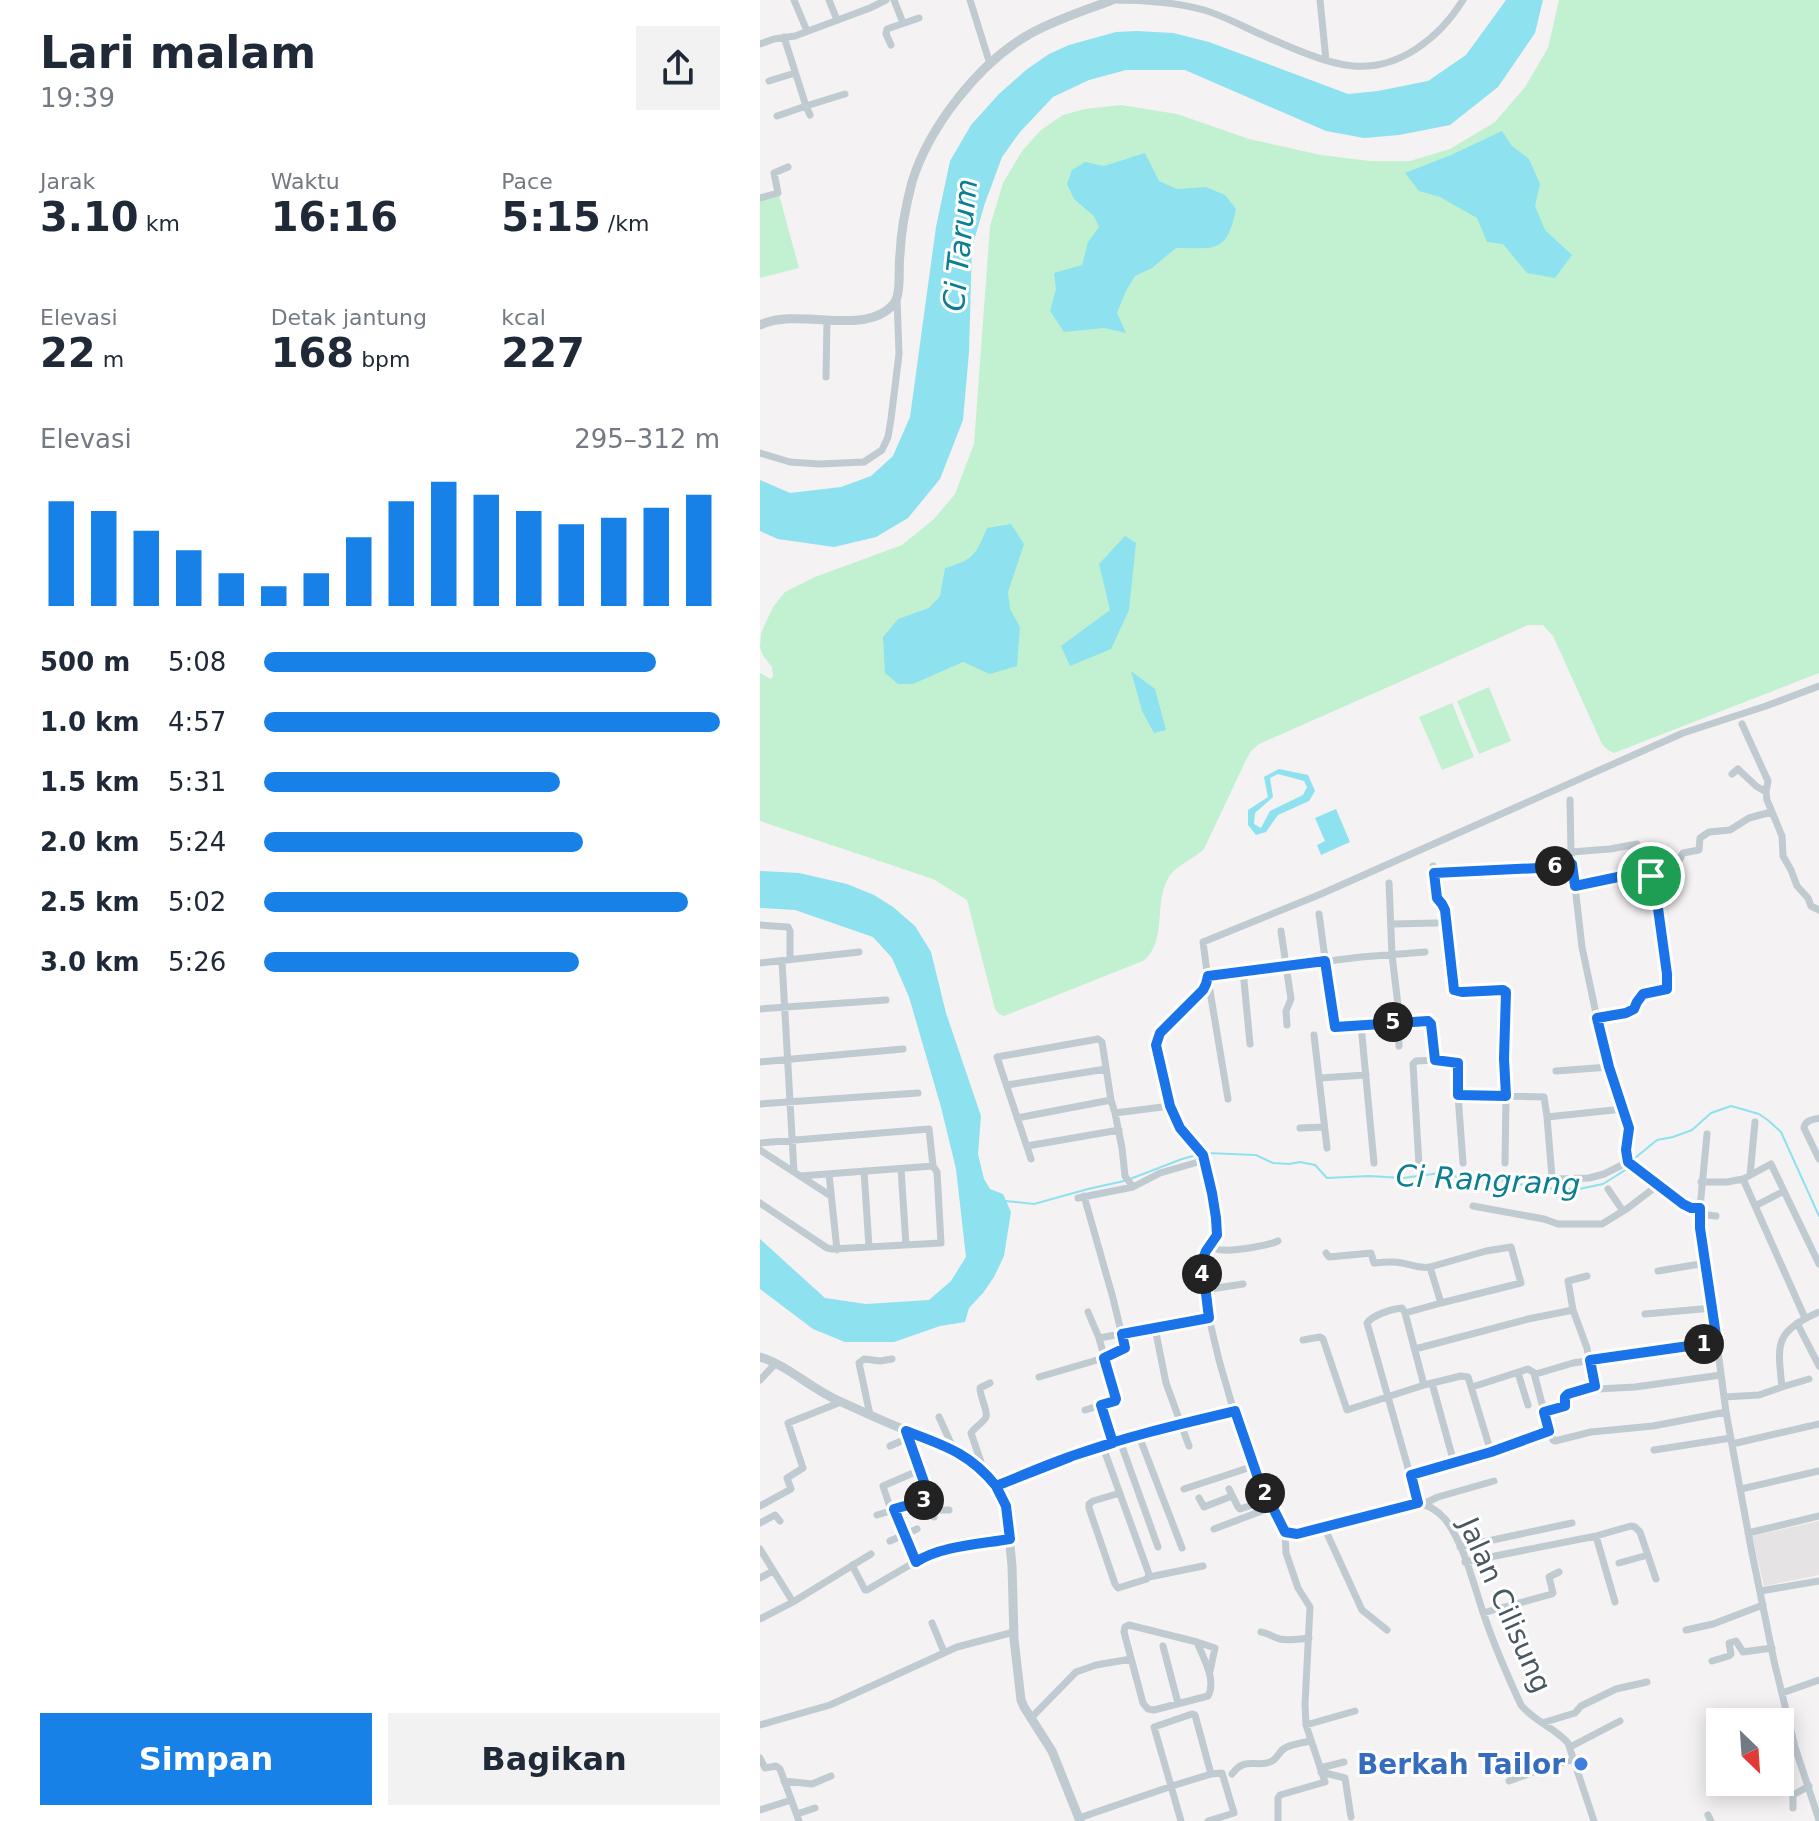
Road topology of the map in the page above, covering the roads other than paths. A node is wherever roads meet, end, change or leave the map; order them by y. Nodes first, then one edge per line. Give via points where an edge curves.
1 (794, 0) edge
2 (829, 0) edge
3 (886, 0) edge
4 (894, 0) edge
5 (970, 0) edge
6 (1112, 0) edge
7 (1320, 0) edge
8 (1463, 0) edge
9 (868, 4) edge
10 (919, 18) dead end
11 (837, 20) junction
12 (903, 23) junction
13 (807, 31) junction
14 (784, 37) junction
15 (760, 44) edge
16 (891, 45) dead end
17 (1326, 60) junction
18 (990, 64) junction
19 (795, 73) junction
20 (769, 81) dead end
21 (845, 94) dead end
22 (806, 106) junction
23 (810, 115) dead end
24 (777, 116) dead end
25 (788, 167) dead end
26 (760, 198) edge
27 (897, 298) junction
28 (827, 320) junction
29 (760, 325) edge
30 (826, 377) dead end
31 (760, 453) edge
32 (1819, 686) edge
33 (1742, 724) dead end
34 (1732, 774) dead end
35 (1766, 792) junction
36 (1570, 800) dead end
37 (1771, 812) junction
38 (1637, 844) dead end
39 (1571, 852) junction
40 (1572, 864) junction
41 (1646, 869) junction
42 (1389, 883) dead end
43 (1575, 886) junction
44 (1819, 910) edge
45 (1319, 914) dead end
46 (1436, 923) dead end
47 (1392, 924) junction
48 (760, 925) edge
49 (1281, 931) dead end
50 (859, 952) dead end
51 (1425, 952) dead end
52 (1392, 955) junction
53 (786, 960) junction
54 (1325, 961) junction
55 (760, 963) edge
56 (1286, 965) junction
57 (1243, 970) junction
58 (1208, 977) junction
59 (886, 1000) dead end
60 (784, 1008) junction
61 (760, 1009) edge
62 (1597, 1018) junction
63 (1399, 1022) junction
64 (1287, 1025) dead end
65 (1361, 1025) junction
66 (1314, 1035) dead end
67 (1250, 1044) dead end
68 (1399, 1046) dead end
69 (903, 1049) dead end
70 (787, 1060) junction
71 (1435, 1060) junction
72 (760, 1062) edge
73 (1609, 1067) junction
74 (1106, 1069) junction
75 (1556, 1071) dead end
76 (1366, 1075) junction
77 (1320, 1078) junction
78 (1007, 1085) junction
79 (918, 1093) dead end
80 (1458, 1095) junction
81 (1506, 1096) junction
82 (1228, 1099) dead end
83 (1111, 1100) junction
84 (789, 1102) junction
85 (760, 1104) edge
86 (1170, 1106) junction
87 (1623, 1109) junction
88 (1115, 1113) junction
89 (1547, 1117) junction
90 (1017, 1118) junction
91 (1819, 1118) edge
92 (1755, 1122) dead end
93 (1324, 1127) junction
94 (1300, 1128) dead end
95 (1119, 1130) junction
96 (1707, 1134) dead end
97 (792, 1140) junction
98 (760, 1143) edge
99 (1027, 1146) junction
100 (1327, 1148) dead end
101 (760, 1150) edge
102 (1818, 1156) edge
103 (1204, 1158) junction
104 (1031, 1159) dead end
105 (1374, 1163) dead end
106 (1463, 1163) dead end
107 (1505, 1163) dead end
108 (1419, 1165) dead end
109 (1631, 1165) junction
110 (933, 1166) junction
111 (901, 1169) junction
112 (864, 1171) junction
113 (797, 1174) junction
114 (829, 1174) junction
115 (1746, 1177) junction
116 (1128, 1181) junction
117 (1701, 1182) junction
118 (1658, 1185) junction
119 (1608, 1189) dead end
120 (1784, 1191) junction
121 (831, 1196) junction
122 (760, 1203) edge
123 (1473, 1206) dead end
124 (1755, 1206) junction
125 (1623, 1211) junction
126 (1700, 1211) junction
127 (1716, 1216) dead end
128 (1278, 1241) dead end
129 (1211, 1244) junction
130 (906, 1245) junction
131 (869, 1247) junction
132 (837, 1250) junction
133 (1326, 1253) dead end
134 (1706, 1263) junction
135 (1819, 1264) edge
136 (1430, 1267) junction
137 (1658, 1271) dead end
138 (1587, 1276) dead end
139 (1521, 1283) junction
140 (1243, 1284) dead end
141 (1204, 1290) junction
142 (1522, 1293) dead end
143 (1441, 1303) junction
144 (1713, 1308) junction
145 (1573, 1310) junction
146 (1088, 1312) dead end
147 (1819, 1312) edge
148 (1405, 1313) junction
149 (1645, 1314) dead end
150 (1209, 1318) junction
151 (1805, 1318) junction
152 (1792, 1327) junction
153 (1155, 1328) junction
154 (1122, 1334) junction
155 (1099, 1338) junction
156 (1303, 1340) dead end
157 (1717, 1342) junction
158 (1415, 1349) junction
159 (760, 1357) edge
160 (1104, 1358) junction
161 (892, 1359) dead end
162 (1590, 1360) junction
163 (776, 1363) junction
164 (1819, 1366) edge
165 (1518, 1373) junction
166 (1534, 1373) junction
167 (1721, 1375) junction
168 (1039, 1377) dead end
169 (1809, 1379) dead end
170 (760, 1380) edge
171 (990, 1383) dead end
172 (1428, 1384) junction
173 (1595, 1386) junction
174 (1472, 1387) junction
175 (1782, 1387) junction
176 (1389, 1397) junction
177 (1724, 1397) junction
178 (841, 1402) junction
179 (1101, 1405) junction
180 (1528, 1405) dead end
181 (1085, 1410) dead end
182 (1235, 1411) junction
183 (1544, 1412) junction
184 (1726, 1412) junction
185 (870, 1415) junction
186 (939, 1417) dead end
187 (1180, 1424) junction
188 (1819, 1424) edge
189 (1549, 1431) junction
190 (907, 1434) junction
191 (1139, 1436) junction
192 (1732, 1441) junction
193 (1117, 1442) junction
194 (890, 1446) dead end
195 (1189, 1446) dead end
196 (1103, 1447) junction
197 (954, 1450) junction
198 (1654, 1450) dead end
199 (1491, 1452) junction
200 (1454, 1463) junction
201 (1254, 1466) junction
202 (920, 1470) junction
203 (984, 1470) junction
204 (1819, 1471) edge
205 (1411, 1475) junction
206 (1494, 1481) dead end
207 (996, 1486) junction
208 (1184, 1489) dead end
209 (1741, 1489) junction
210 (1120, 1493) junction
211 (1199, 1498) dead end
212 (930, 1499) junction
213 (1270, 1504) junction
214 (1421, 1504) junction
215 (760, 1506) edge
216 (893, 1509) junction
217 (949, 1510) dead end
218 (877, 1515) dead end
219 (1819, 1516) edge
220 (780, 1521) dead end
221 (760, 1523) edge
222 (1572, 1523) dead end
223 (1324, 1527) junction
224 (917, 1529) dead end
225 (1214, 1529) dead end
226 (1285, 1532) junction
227 (1748, 1533) junction
228 (904, 1535) junction
229 (1596, 1536) junction
230 (1010, 1539) junction
231 (890, 1541) dead end
232 (1158, 1547) dead end
233 (1460, 1547) junction
234 (1182, 1548) dead end
235 (760, 1549) edge
236 (871, 1554) dead end
237 (1648, 1555) junction
238 (916, 1562) junction
239 (1465, 1562) junction
240 (1619, 1563) dead end
241 (852, 1565) junction
242 (1203, 1566) dead end
243 (773, 1571) junction
244 (1559, 1572) dead end
245 (1149, 1577) junction
246 (760, 1578) edge
247 (1656, 1579) dead end
248 (1819, 1581) edge
249 (1760, 1591) junction
250 (793, 1602) junction
251 (1615, 1602) dead end
252 (1763, 1605) junction
253 (1483, 1613) junction
254 (760, 1619) edge
255 (932, 1623) dead end
256 (1387, 1630) dead end
257 (1686, 1630) dead end
258 (1014, 1632) junction
259 (1261, 1632) dead end
260 (1309, 1638) junction
261 (1197, 1642) junction
262 (1163, 1646) dead end
263 (1772, 1648) junction
264 (944, 1652) junction
265 (1131, 1659) junction
266 (1712, 1661) dead end
267 (1209, 1673) junction
268 (1819, 1680) edge
269 (1647, 1682) dead end
270 (1782, 1693) junction
271 (1178, 1703) junction
272 (1786, 1708) edge
273 (1355, 1711) dead end
274 (1031, 1718) junction
275 (1620, 1721) dead end
276 (1542, 1723) junction
277 (760, 1725) edge
278 (1306, 1725) junction
279 (1310, 1741) junction
280 (1794, 1741) edge
281 (1570, 1747) junction
282 (760, 1758) edge
283 (1575, 1759) junction
284 (1344, 1762) dead end
285 (1320, 1770) junction
286 (1211, 1774) junction
287 (1232, 1774) dead end
288 (831, 1776) dead end
289 (784, 1781) junction
290 (1509, 1781) dead end
291 (1172, 1786) junction
292 (1809, 1786) junction
293 (791, 1800) junction
294 (815, 1808) dead end
295 (1793, 1808) dead end
296 (760, 1810) edge
297 (1351, 1817) dead end
298 (798, 1818) edge
299 (1080, 1820) edge
300 (1819, 1820) edge
301 (1181, 1821) edge
302 (1208, 1821) edge
303 (1278, 1821) edge
304 (1594, 1821) edge

1 - 13 street
2 - 11 street
3 - 9 street
4 - 12 street
5 - 18 street
6 - 17 street via 1202,9
6 - 18 street via 1029,35
7 - 17 street
8 - 17 street via 1439,31 1399,59 1353,67
9 - 11 street
10 - 12 street
11 - 13 street
12 - 16 street via 887,29
13 - 14 street
14 - 15 street
14 - 19 street
18 - 27 street via 945,116 919,164 907,202
19 - 20 street
19 - 22 street
21 - 22 street
22 - 23 street
22 - 24 street
25 - 26 street via 774,173 778,193
27 - 28 street via 882,314
27 - 31 street via 899,354 882,450 864,462 819,464
28 - 29 street via 782,318
28 - 30 street
32 - 58 street via 1683,733 1203,942
33 - 35 street via 1768,781
34 - 35 street via 1738,769
35 - 37 street
36 - 39 street
37 - 41 street via 1754,815 1730,830 1706,833 1697,851 1683,853 1678,861 1660,858
37 - 44 street via 1797,886
38 - 39 street
39 - 40 street
40 - 43 street
40 - 81 street via 1434,869 1437,898 1445,910 1454,990 1506,992
41 - 43 street
41 - 62 street via 1657,901 1667,989 1643,994 1626,1013
42 - 47 street
43 - 62 street
45 - 54 street
46 - 47 street
47 - 52 street
48 - 53 street via 788,927
49 - 56 street
50 - 53 street
51 - 52 street
52 - 54 street
52 - 63 street
53 - 55 street
53 - 60 street
54 - 56 street
54 - 65 street via 1333,1025
56 - 57 street
56 - 64 street via 1291,999
57 - 58 street
57 - 67 street
58 - 82 street
58 - 86 street via 1203,990 1156,1040
59 - 60 street
60 - 61 street
60 - 70 street
62 - 73 street
63 - 65 street
63 - 68 street
63 - 71 street via 1430,1023
65 - 76 street
66 - 77 street
69 - 70 street
70 - 72 street
70 - 84 street
71 - 80 street via 1458,1063
71 - 108 street via 1413,1064
73 - 75 street
73 - 87 street
74 - 78 street
74 - 78 street via 1098,1039 998,1057
74 - 83 street
76 - 77 street
76 - 105 street
77 - 93 street
78 - 90 street
79 - 84 street
80 - 81 street
80 - 106 street
81 - 89 street via 1543,1097
81 - 107 street
83 - 88 street
83 - 90 street
84 - 85 street
84 - 97 street
86 - 88 street
86 - 103 street
87 - 89 street
87 - 109 street
88 - 95 street
89 - 109 street via 1554,1179 1604,1174
90 - 99 street
91 - 102 street via 1804,1127
92 - 115 street
93 - 94 street
93 - 100 street
95 - 99 street
95 - 116 street
96 - 117 street
97 - 98 street
97 - 110 street via 929,1129
97 - 113 street
99 - 104 street
101 - 113 street
103 - 116 street
103 - 129 street via 1216,1218 1217,1235
109 - 118 street
110 - 111 street
110 - 130 street via 941,1243
111 - 112 street
111 - 130 street
112 - 114 street
112 - 131 street
113 - 114 street
113 - 121 street
114 - 121 street
115 - 117 street
115 - 120 street via 1771,1164
115 - 124 street
116 - 154 street via 1081,1197
117 - 126 street
118 - 125 street
118 - 126 street
119 - 125 street
120 - 124 street
120 - 135 street
121 - 132 street
122 - 132 street
123 - 125 street via 1567,1225 1602,1224
124 - 151 street
126 - 127 street
126 - 134 street
128 - 129 street via 1230,1250
129 - 141 street via 1202,1261
130 - 131 street
131 - 132 street
133 - 136 street via 1371,1253 1374,1263
134 - 137 street
134 - 144 street
136 - 139 street via 1509,1246
136 - 143 street
138 - 145 street via 1568,1282
139 - 142 street
139 - 143 street
140 - 141 street
141 - 150 street
143 - 148 street
144 - 149 street
144 - 157 street
145 - 158 street
145 - 162 street
146 - 155 street
147 - 151 street
148 - 158 street
148 - 176 street via 1392,1309 1367,1323
150 - 153 street
150 - 182 street
151 - 152 street
152 - 164 street
152 - 175 street via 1779,1352
153 - 154 street
153 - 187 street
154 - 155 street
154 - 160 street via 1125,1348
155 - 160 street
156 - 176 street via 1323,1339 1347,1410
157 - 162 street
157 - 167 street
158 - 172 street
159 - 163 street
160 - 168 street
160 - 179 street via 1116,1399
161 - 185 street via 859,1363
162 - 166 street
162 - 173 street
163 - 170 street
163 - 178 street
165 - 166 street
165 - 174 street
165 - 180 street
166 - 183 street
167 - 173 street via 1604,1390
167 - 177 street
169 - 175 street
171 - 203 street via 979,1392 986,1417 971,1433
172 - 174 street via 1464,1376
172 - 176 street
172 - 200 street
173 - 183 street via 1568,1394 1565,1406
174 - 199 street
175 - 177 street
176 - 205 street
177 - 184 street
178 - 185 street
178 - 215 street via 788,1423 803,1468 787,1478 791,1489
179 - 181 street
179 - 193 street
182 - 187 street
182 - 201 street
183 - 189 street
184 - 189 street via 1555,1441
184 - 192 street
185 - 190 street
186 - 197 street
187 - 191 street
187 - 195 street
188 - 192 street
189 - 199 street
190 - 194 street
190 - 197 street
190 - 202 street
191 - 193 street
191 - 234 street
192 - 198 street
192 - 209 street
193 - 196 street
193 - 232 street
196 - 207 street
196 - 210 street
197 - 203 street
199 - 200 street
200 - 205 street
201 - 208 street
201 - 213 street
202 - 212 street
202 - 216 street via 883,1486
203 - 207 street
204 - 209 street
205 - 214 street
206 - 214 street
207 - 230 street via 1006,1506
209 - 227 street
210 - 245 street
210 - 245 street via 1089,1504 1115,1584 1118,1588
211 - 213 street via 1204,1507 1230,1492 1240,1509
212 - 216 street
212 - 217 street via 933,1514
213 - 225 street
213 - 226 street
214 - 223 street, Jalan Cilisung
214 - 233 street, Jalan Cilisung via 1441,1515
216 - 218 street
216 - 228 street
219 - 227 street
220 - 221 street via 775,1515
222 - 233 street
223 - 226 street, Jalan Cilisung
223 - 256 street via 1362,1610
224 - 228 street
226 - 260 street via 1286,1553 1310,1607
227 - 249 street
228 - 231 street
228 - 238 street
229 - 237 street via 1635,1527
229 - 239 street
229 - 251 street
230 - 238 street via 937,1552
230 - 258 street
233 - 239 street, Jalan Cilisung
235 - 243 street
236 - 241 street
237 - 240 street
237 - 247 street
238 - 241 street via 867,1590
239 - 253 street, Jalan Cilisung
241 - 250 street
242 - 245 street
243 - 246 street
243 - 250 street
244 - 253 street via 1549,1577 1552,1594
248 - 249 street
249 - 252 street
250 - 254 street
252 - 257 street
252 - 263 street
253 - 276 street, Jalan Cilisung via 1521,1705
255 - 264 street
258 - 264 street
258 - 274 street via 1020,1694
259 - 260 street via 1289,1640
260 - 278 street
261 - 265 street via 1129,1625 1124,1632
261 - 267 street
261 - 267 street via 1215,1648
262 - 271 street
263 - 266 street via 1743,1652 1736,1641 1729,1644 1730,1656
263 - 270 street
264 - 277 street via 830,1705
265 - 271 street via 1148,1709
265 - 274 street via 1076,1672
267 - 271 street via 1208,1696
268 - 270 street
269 - 276 street via 1616,1689 1575,1713
270 - 272 street
273 - 278 street
274 - 299 street via 1052,1751
275 - 281 street
276 - 281 street, Jalan Cilisung
278 - 279 street
279 - 285 street
279 - 287 street via 1284,1748 1273,1761 1238,1767
280 - 292 street
281 - 283 street, Jalan Cilisung
282 - 289 street via 765,1768 778,1767
283 - 290 street
283 - 304 street, Jalan Cilisung
284 - 285 street
285 - 297 street via 1345,1778
285 - 303 street via 1324,1783 1280,1795
286 - 291 street
286 - 291 street via 1192,1714 1154,1727
286 - 302 street via 1224,1774 1234,1813
288 - 289 street via 812,1784
289 - 293 street
291 - 299 street
291 - 301 street
292 - 295 street via 1793,1795
292 - 300 street
293 - 296 street
293 - 298 street
294 - 298 street

